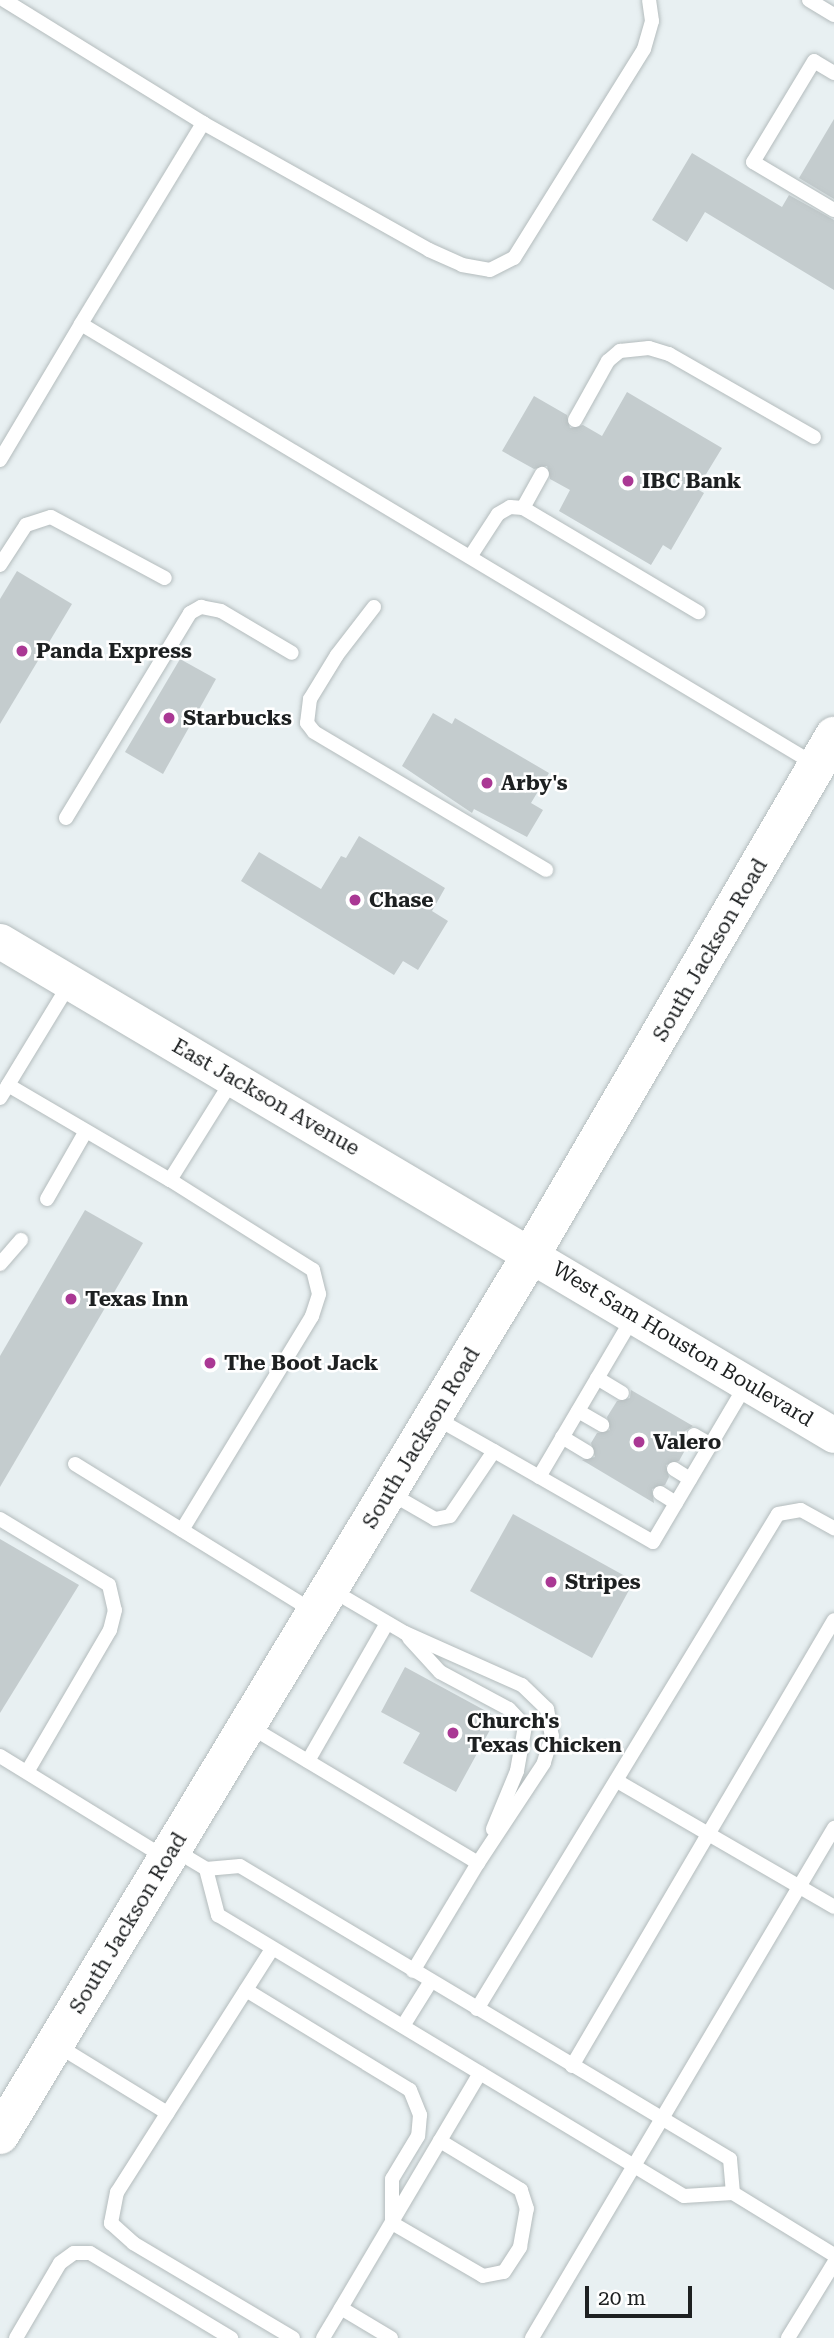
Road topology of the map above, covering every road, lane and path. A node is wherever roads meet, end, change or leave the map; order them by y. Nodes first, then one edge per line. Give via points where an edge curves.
1 (4, 0) edge
2 (649, 0) edge
3 (809, 0) edge
4 (834, 15) edge
5 (834, 73) edge
6 (203, 122) junction
7 (834, 210) edge
8 (81, 324) junction
9 (575, 420) dead end
10 (814, 437) dead end
11 (0, 460) edge
12 (542, 474) dead end
13 (523, 508) junction
14 (470, 557) junction
15 (0, 565) edge
16 (165, 578) dead end
17 (374, 607) dead end
18 (698, 612) dead end
19 (292, 653) dead end
20 (826, 751) edge
21 (66, 818) dead end
22 (546, 870) dead end
23 (0, 941) edge
24 (71, 982) junction
25 (234, 1078) junction
26 (8, 1085) junction
27 (0, 1098) edge
28 (86, 1131) junction
29 (170, 1180) junction
30 (47, 1199) dead end
31 (21, 1240) dead end
32 (533, 1253) junction
33 (0, 1264) edge
34 (634, 1315) junction
35 (597, 1378) junction
36 (747, 1383) junction
37 (622, 1393) dead end
38 (578, 1411) junction
39 (434, 1416) junction
40 (602, 1425) dead end
41 (694, 1436) dead end
42 (834, 1436) edge
43 (562, 1437) junction
44 (710, 1445) junction
45 (494, 1451) junction
46 (587, 1452) dead end
47 (75, 1464) dead end
48 (674, 1469) dead end
49 (539, 1477) junction
50 (690, 1479) junction
51 (388, 1492) junction
52 (660, 1493) dead end
53 (676, 1503) junction
54 (0, 1519) edge
55 (834, 1528) edge
56 (182, 1530) junction
57 (323, 1601) junction
58 (834, 1620) edge
59 (387, 1623) junction
60 (405, 1633) junction
61 (248, 1725) junction
62 (0, 1756) edge
63 (308, 1761) junction
64 (27, 1772) junction
65 (617, 1781) junction
66 (834, 1828) edge
67 (708, 1835) junction
68 (170, 1854) junction
69 (478, 1863) junction
70 (206, 1869) junction
71 (799, 1887) junction
72 (834, 1907) edge
73 (272, 1949) junction
74 (413, 1971) junction
75 (431, 1981) junction
76 (246, 1990) junction
77 (477, 2010) junction
78 (403, 2026) junction
79 (55, 2044) junction
80 (572, 2066) junction
81 (480, 2073) junction
82 (167, 2113) junction
83 (661, 2120) junction
84 (0, 2135) edge
85 (440, 2141) junction
86 (634, 2166) junction
87 (733, 2193) junction
88 (392, 2222) junction
89 (834, 2255) edge
90 (834, 2263) edge
91 (341, 2308) junction
92 (16, 2338) edge
93 (231, 2338) edge
94 (293, 2338) edge
95 (323, 2338) edge
96 (391, 2338) edge
97 (532, 2338) edge
98 (789, 2338) edge

1 - 6 lane
2 - 6 lane via 652,21 644,49 514,258 490,270 462,265 429,250
3 - 4 lane
5 - 7 lane via 814,61 753,162
6 - 8 lane
8 - 11 lane
8 - 14 lane
9 - 10 lane via 608,361 620,351 649,348 669,354
12 - 13 lane
13 - 14 lane via 510,507 498,514
13 - 18 lane
14 - 20 lane
15 - 16 lane via 26,525 51,517
17 - 22 lane via 337,654 310,699 307,723 314,732
19 - 21 lane via 221,611 201,607 190,612
20 - 32 main road, South Jackson Road
23 - 24 street, East Jackson Avenue
24 - 25 street, East Jackson Avenue
24 - 26 lane
25 - 29 lane
25 - 32 street, East Jackson Avenue
26 - 27 lane
26 - 28 lane
28 - 29 lane
28 - 30 lane
29 - 56 lane via 313,1270 319,1294 312,1316
31 - 33 lane
32 - 34 street, West Sam Houston Boulevard
32 - 39 main road, South Jackson Road
34 - 35 lane
34 - 36 street, West Sam Houston Boulevard
35 - 37 lane
35 - 38 lane
36 - 42 street, West Sam Houston Boulevard
36 - 44 lane
38 - 40 lane
38 - 43 lane
39 - 45 lane
39 - 51 main road, South Jackson Road
41 - 44 lane
43 - 46 lane
43 - 49 lane
44 - 50 lane
45 - 49 lane
45 - 51 lane via 450,1516 435,1519
47 - 56 lane
48 - 50 lane
49 - 53 lane via 653,1542
50 - 53 lane
51 - 57 main road, South Jackson Road
52 - 53 lane
54 - 64 lane via 109,1585 114,1610 110,1630
55 - 65 lane via 801,1510 778,1514
56 - 57 lane
57 - 59 lane
57 - 61 main road, South Jackson Road
58 - 67 lane
59 - 60 lane
59 - 63 lane
60 - 69 lane via 440,1672 509,1709 525,1726 517,1771
60 - 69 lane via 522,1685 547,1709 552,1736 544,1763
61 - 63 lane
61 - 68 main road, South Jackson Road
62 - 64 lane
63 - 69 lane
64 - 68 lane
65 - 67 lane
65 - 77 lane
66 - 71 lane
67 - 71 lane
67 - 80 lane
68 - 70 lane
68 - 79 main road, South Jackson Road
69 - 74 lane
70 - 73 lane via 218,1916
70 - 74 lane via 240,1866
71 - 72 lane
71 - 83 lane
73 - 76 lane
73 - 78 lane
74 - 75 lane
75 - 77 lane
75 - 78 lane
76 - 82 lane
76 - 88 lane via 410,2090 420,2115 418,2136 392,2179
77 - 80 lane
78 - 81 lane
79 - 82 lane
79 - 84 main road, South Jackson Road
80 - 83 lane
81 - 85 lane
81 - 86 lane
82 - 94 lane via 117,2192 111,2223 133,2243
83 - 86 lane
83 - 87 lane via 730,2159
85 - 88 lane
85 - 88 lane via 521,2190 527,2209 520,2247 503,2272 483,2276
86 - 87 lane via 684,2196
86 - 97 lane
87 - 89 lane
88 - 91 lane
90 - 98 lane
91 - 95 lane
91 - 96 lane
92 - 93 lane via 60,2263 74,2253 90,2253

